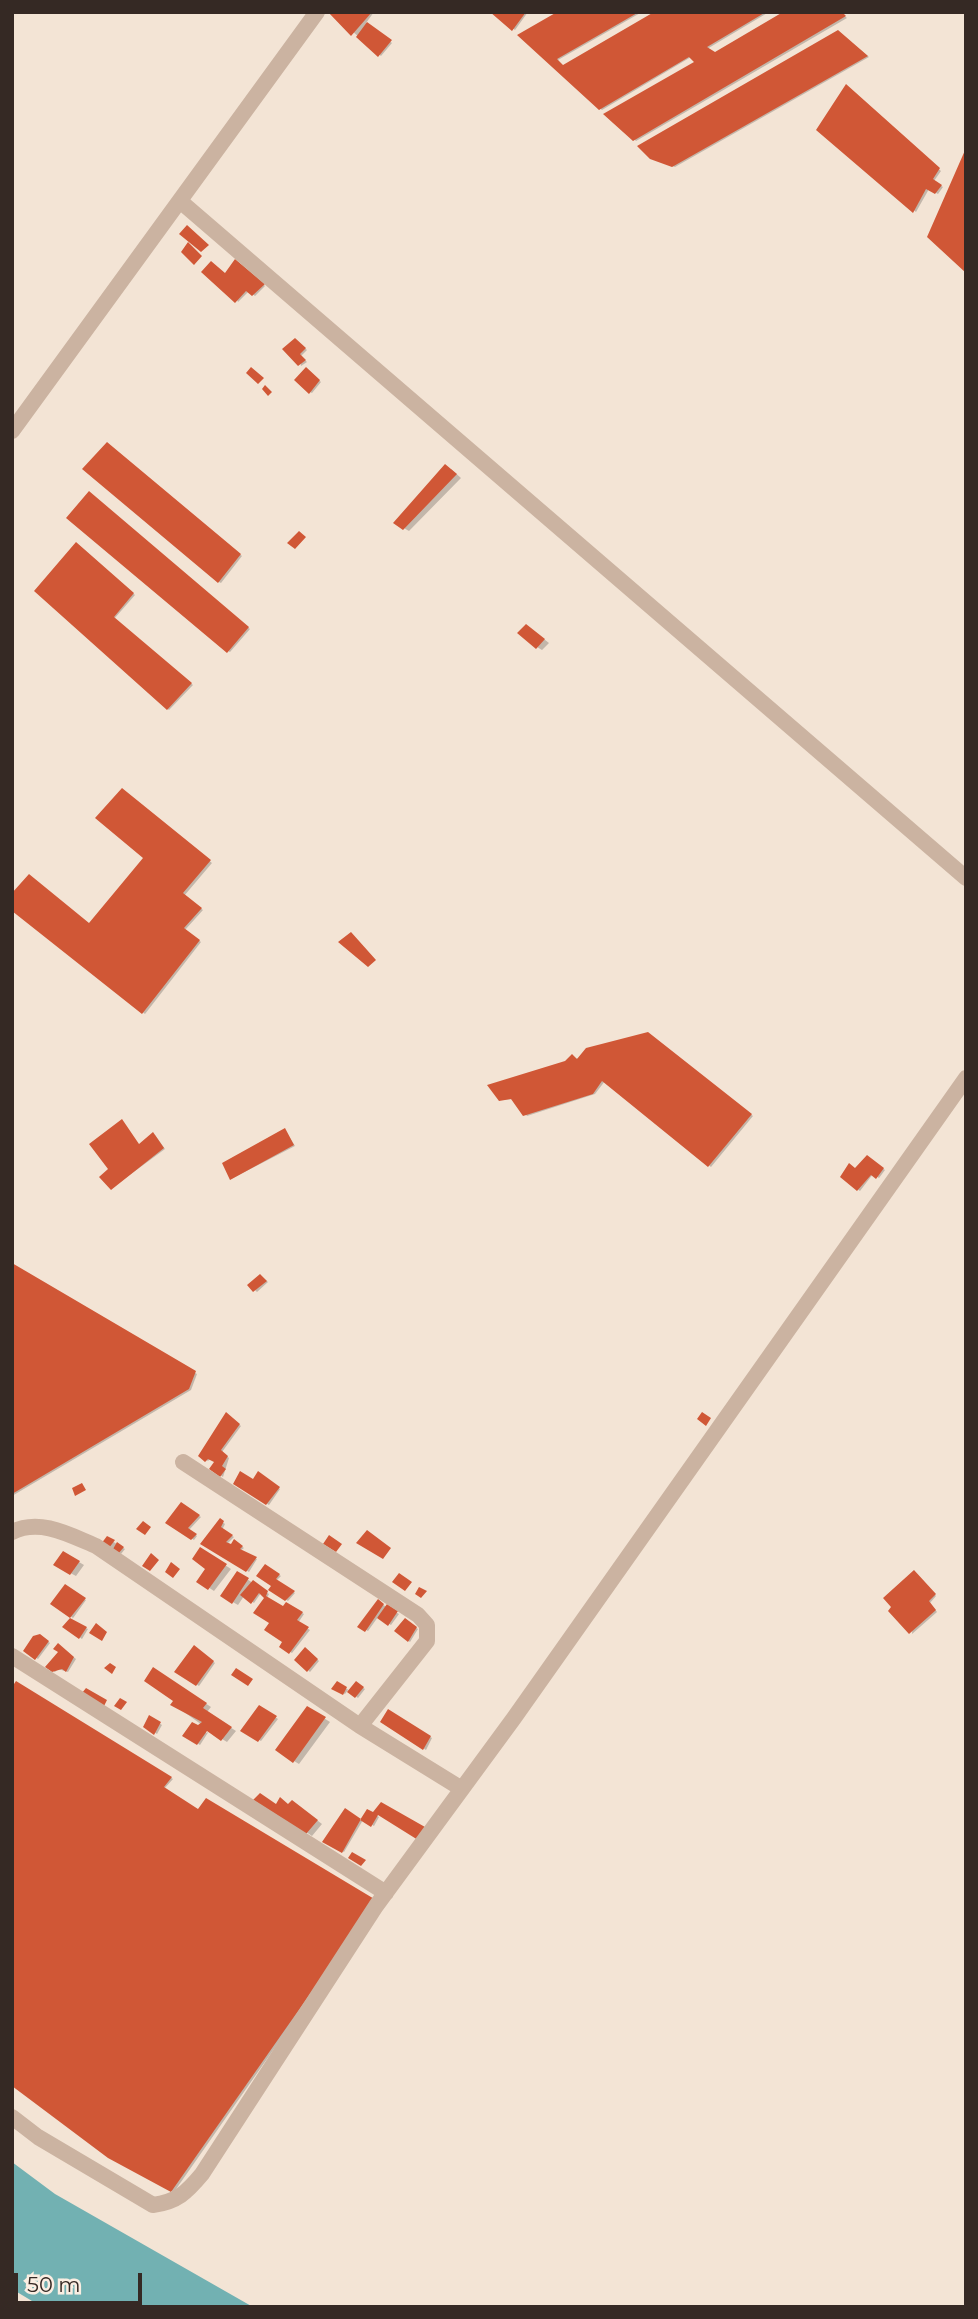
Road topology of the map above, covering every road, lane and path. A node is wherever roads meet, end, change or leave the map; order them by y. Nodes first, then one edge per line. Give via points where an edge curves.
1 (317, 12) edge
2 (180, 201) junction
3 (12, 431) edge
4 (966, 878) edge
5 (966, 1077) edge
6 (183, 1462) dead end
7 (12, 1532) edge
8 (12, 1656) edge
9 (360, 1726) junction
10 (462, 1789) junction
11 (386, 1893) junction
12 (12, 2117) edge

1 - 2 street
2 - 3 street
2 - 4 street
5 - 10 street
6 - 9 street via 427,1625 427,1641
7 - 9 street via 22,1527 53,1528 96,1546
8 - 11 street
9 - 10 street
10 - 11 street
11 - 12 street via 184,2195 153,2205

